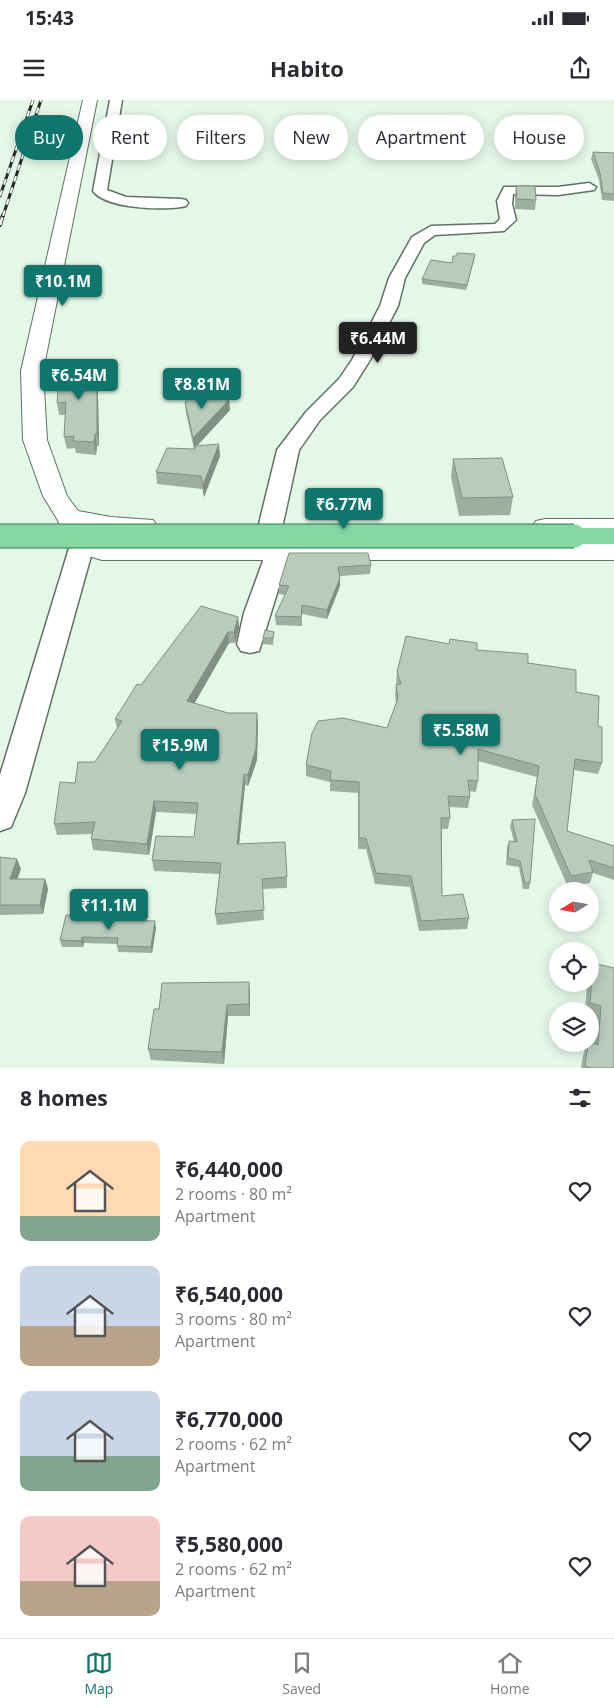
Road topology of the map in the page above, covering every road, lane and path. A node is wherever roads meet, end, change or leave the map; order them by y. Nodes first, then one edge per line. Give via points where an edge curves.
1 (90, 100) edge
2 (116, 100) edge
3 (589, 188) dead end
4 (181, 204) dead end
5 (69, 517) junction
6 (614, 527) edge
7 (0, 536) edge
8 (614, 536) edge
9 (271, 540) junction
10 (82, 545) junction
11 (614, 551) edge
12 (250, 644) dead end
13 (0, 818) edge

1 - 5 main road via 32,371 35,440 55,496
2 - 4 street via 100,191 105,197 121,200
3 - 9 street via 509,190 504,203 508,220 499,228 431,230 418,240 397,278 389,306 361,360 346,383 313,416 288,450
5 - 9 main road via 111,525
5 - 10 main road
6 - 9 main road
7 - 8 main road, bridge
9 - 10 main road via 102,552
9 - 11 main road
9 - 12 street via 275,561
10 - 13 street

